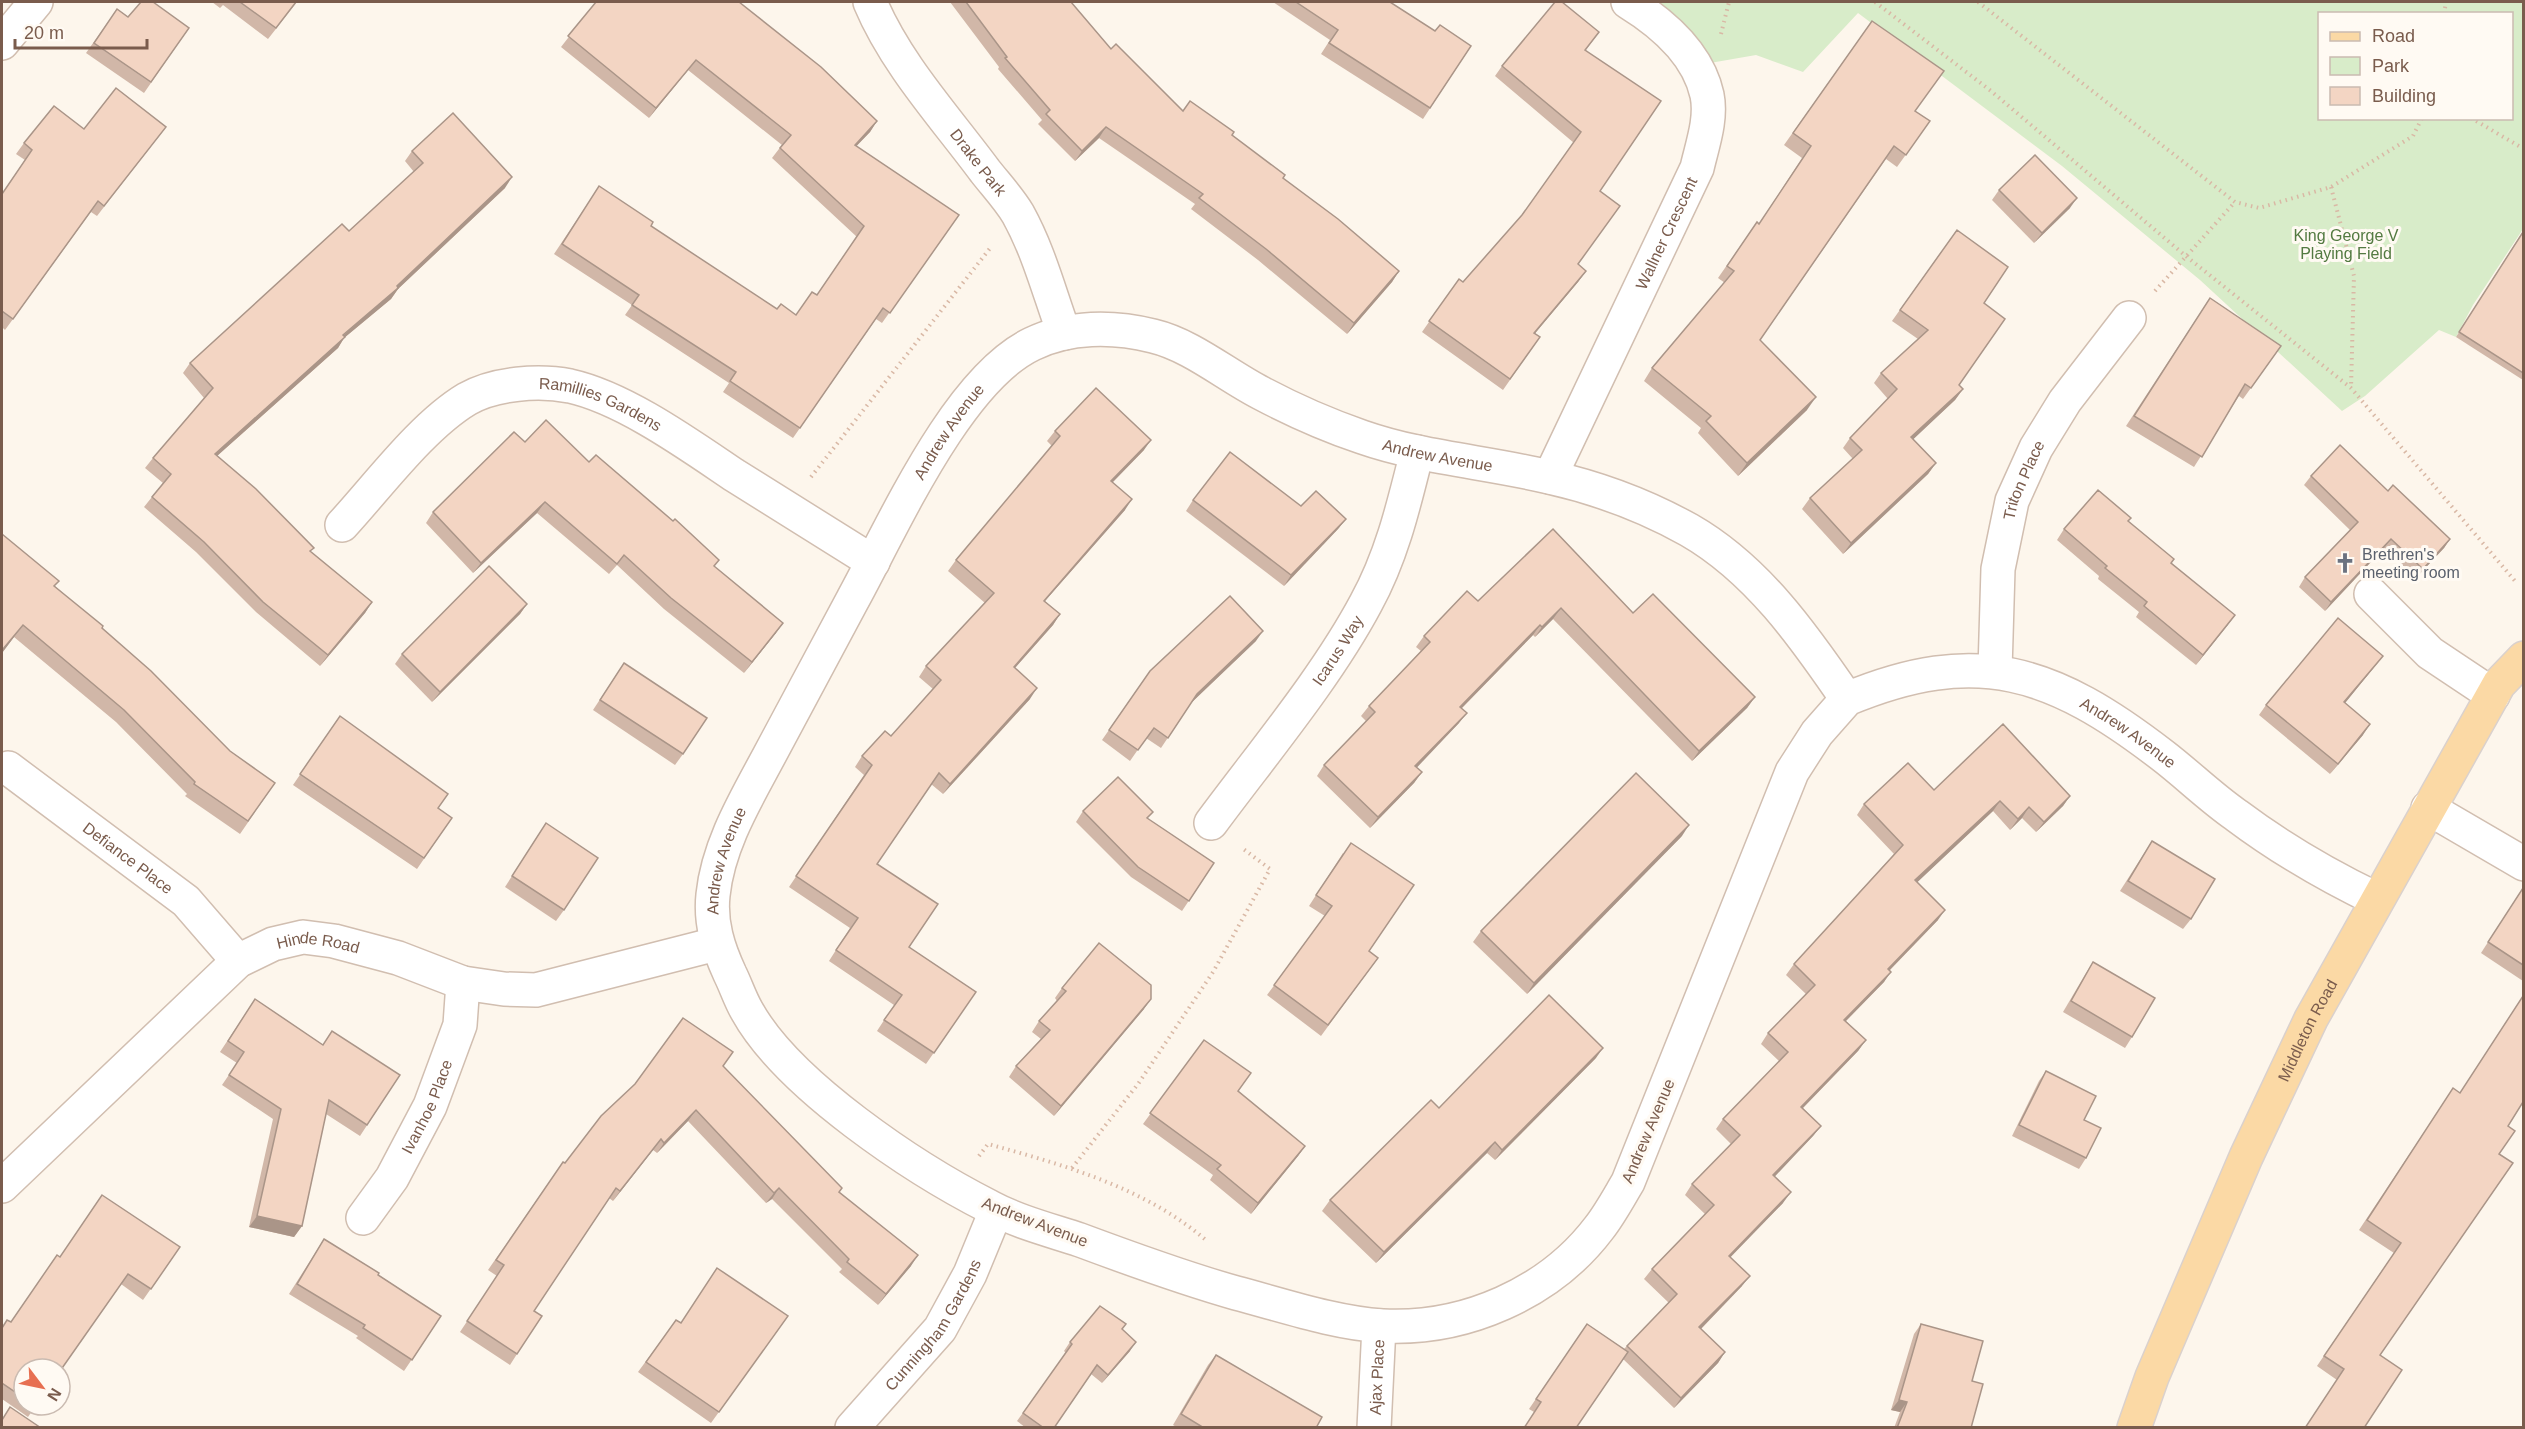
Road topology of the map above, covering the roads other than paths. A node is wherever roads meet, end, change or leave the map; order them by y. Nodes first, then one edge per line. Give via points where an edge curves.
1 (36, 2) edge
2 (870, 2) edge
3 (1628, 2) edge
4 (2, 43) edge
5 (2129, 318) road end
6 (1064, 333) junction
7 (1417, 452) junction
8 (1550, 477) junction
9 (342, 525) dead end
10 (873, 562) junction
11 (2371, 594) dead end
12 (2523, 658) edge
13 (1995, 670) junction
14 (2493, 695) junction
15 (1847, 699) junction
16 (8, 768) dead end
17 (2428, 808) junction
18 (1211, 823) road end
19 (2523, 864) edge
20 (2376, 899) junction
21 (716, 944) junction
22 (238, 961) junction
23 (463, 983) junction
24 (2, 1186) edge
25 (996, 1211) junction
26 (363, 1218) dead end
27 (1379, 1326) junction
28 (852, 1428) edge
29 (1374, 1428) edge
30 (2134, 1428) edge

1 - 4 street
2 - 6 street, Drake Park via 912,74 1017,213 1042,262
3 - 8 street, Wallner Crescent via 1675,38 1694,66 1707,96 1706,127 1692,179
5 - 13 street, Triton Place via 2065,401 2036,448 2012,501 1998,569
6 - 7 street, Andrew Avenue via 1116,330 1162,338 1310,417 1366,439
6 - 10 street, Andrew Avenue via 1028,345 999,367 967,400
7 - 8 street, Andrew Avenue
7 - 18 street, Icarus Way via 1389,553 1366,603 1331,659
8 - 15 street, Andrew Avenue via 1628,500 1693,532 1737,564 1781,609
9 - 10 street, Ramillies Gardens via 432,427 468,399 506,386 537,384 570,387 620,405
10 - 21 street, Andrew Avenue via 724,847 712,897
11 - 14 street via 2430,653
12 - 14 main road, Middleton Road
13 - 15 street, Andrew Avenue via 1936,672 1888,682
13 - 20 street, Andrew Avenue via 2027,677 2107,716 2235,815 2313,868
14 - 17 main road, Middleton Road
15 - 27 street, Andrew Avenue via 1817,733 1792,772 1628,1182 1596,1233 1551,1276 1484,1311 1442,1324
16 - 22 street, Defiance Place via 186,902
17 - 19 street
17 - 20 main road, Middleton Road
20 - 30 main road, Middleton Road via 2311,1019 2246,1157
21 - 23 street, Hinde Road via 537,990
21 - 25 street, Andrew Avenue via 749,1015 813,1087 914,1164
22 - 23 street, Hinde Road via 273,944 303,937 398,958
22 - 24 street, Hinde Road
23 - 26 street, Ivanhoe Place via 460,1025 430,1106 392,1178
25 - 27 street, Andrew Avenue via 1231,1291
25 - 28 street, Cunningham Gardens via 970,1274 940,1329
27 - 29 street, Ajax Place

